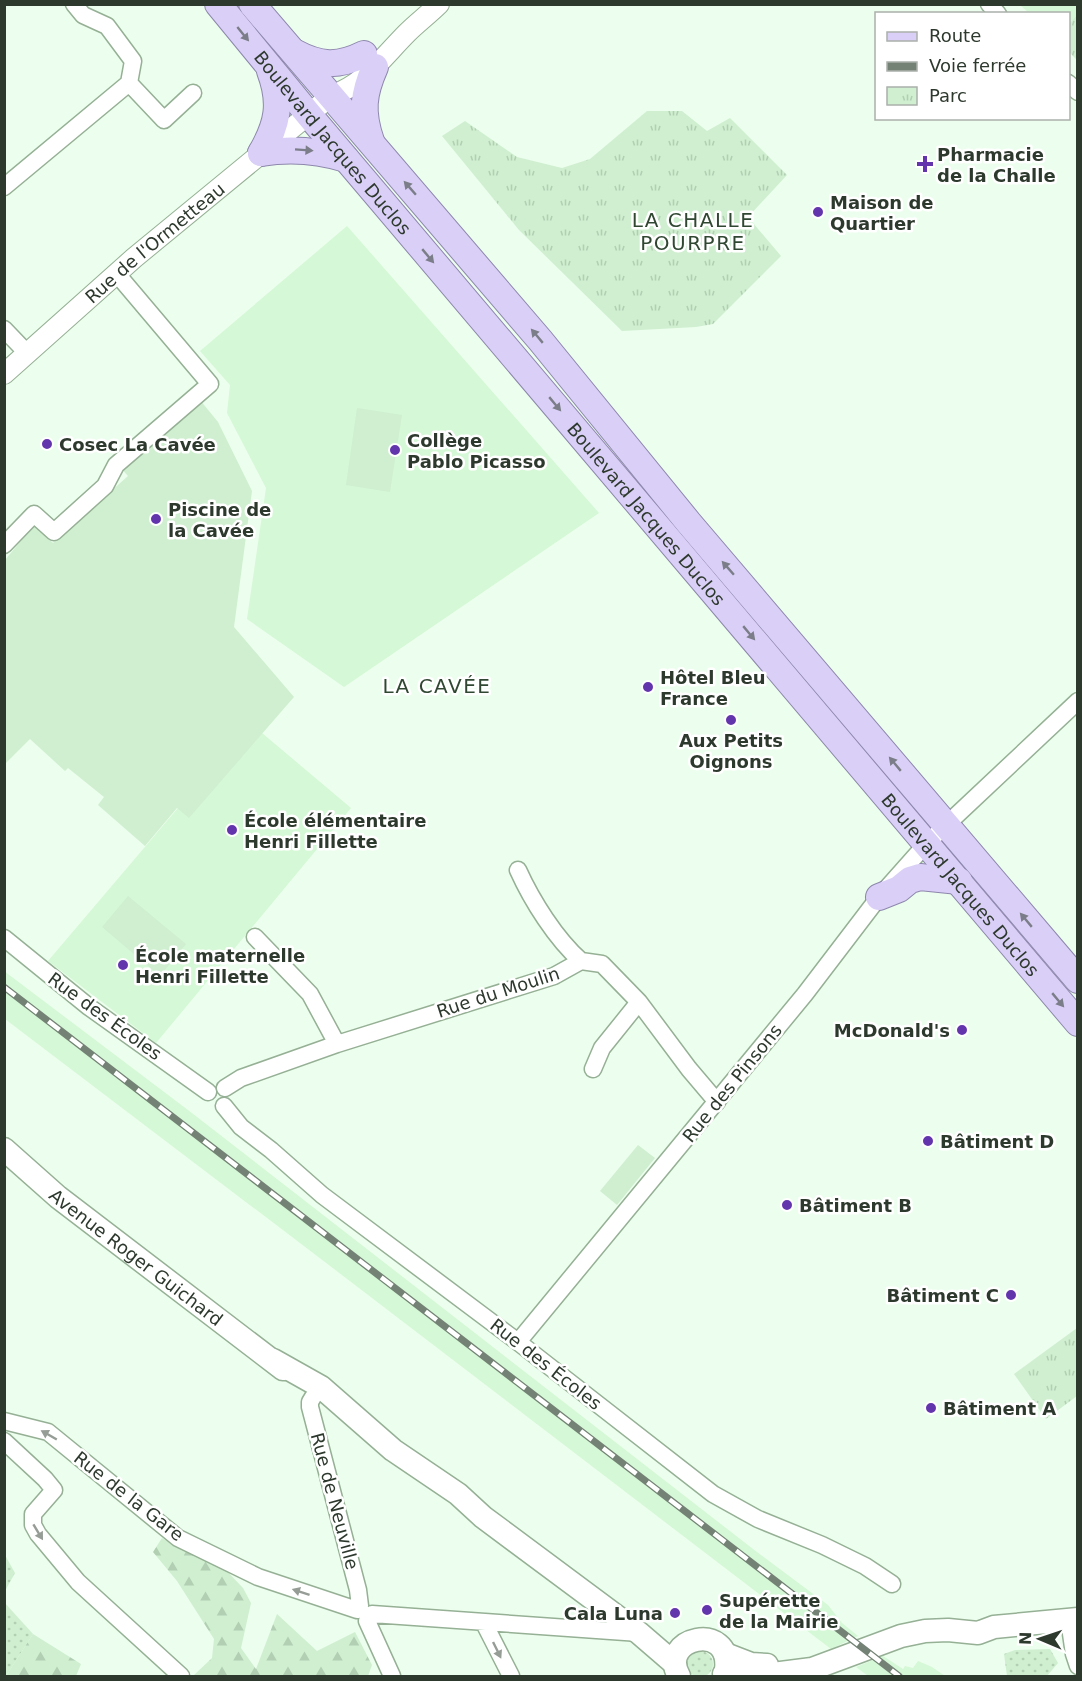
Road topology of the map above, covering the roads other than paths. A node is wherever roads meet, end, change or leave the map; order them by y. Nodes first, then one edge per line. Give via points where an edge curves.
1 (74, 4) edge
2 (218, 4) edge
3 (252, 4) edge
4 (440, 4) edge
5 (291, 51) junction
6 (370, 60) junction
7 (267, 65) junction
8 (129, 83) junction
9 (193, 93) dead end
10 (331, 96) junction
11 (309, 115) junction
12 (372, 144) junction
13 (261, 153) junction
14 (346, 159) junction
15 (4, 187) edge
16 (117, 274) junction
17 (4, 329) edge
18 (27, 353) junction
19 (4, 374) edge
20 (4, 545) edge
21 (1077, 701) edge
22 (885, 793) junction
23 (949, 816) junction
24 (927, 843) junction
25 (518, 870) dead end
26 (986, 871) junction
27 (959, 881) junction
28 (879, 897) junction
29 (255, 937) dead end
30 (4, 938) edge
31 (582, 961) junction
32 (1077, 980) edge
33 (639, 1002) junction
34 (1077, 1023) edge
35 (337, 1044) junction
36 (593, 1069) dead end
37 (225, 1088) junction
38 (208, 1092) junction
39 (717, 1102) junction
40 (224, 1106) junction
41 (4, 1149) edge
42 (518, 1342) junction
43 (273, 1360) junction
44 (313, 1397) junction
45 (344, 1408) junction
46 (4, 1420) edge
47 (4, 1441) edge
48 (401, 1455) junction
49 (892, 1584) dead end
50 (364, 1613) junction
51 (1073, 1619) edge
52 (484, 1623) junction
53 (994, 1626) junction
54 (639, 1633) junction
55 (678, 1663) edge
56 (1077, 1666) edge
57 (724, 1668) edge
58 (751, 1676) edge
59 (181, 1677) edge
60 (392, 1677) edge
61 (511, 1677) edge

1 - 8 street via 83,15 107,26 133,61
2 -> 7 main road, Boulevard Jacques Duclos
3 - 5 main road, Boulevard Jacques Duclos
4 - 6 street, Rue de l'Ormetteau
5 - 6 main road via 327,64
5 - 10 main road, Boulevard Jacques Duclos
6 - 10 street, Rue de l'Ormetteau via 348,90
6 - 12 main road via 364,105 365,125
7 - 10 main road
7 - 11 main road, Boulevard Jacques Duclos
7 - 13 main road via 276,87 278,110
8 - 9 street via 164,120
8 - 15 street
10 - 11 street, Rue de l'Ormetteau
10 - 12 main road, Boulevard Jacques Duclos
11 - 12 main road via 328,120 356,140
11 - 13 street, Rue de l'Ormetteau
11 - 14 main road, Boulevard Jacques Duclos
23 -> 12 main road, Boulevard Jacques Duclos via 689,523 540,340
13 -> 14 main road via 304,149
13 - 16 street, Rue de l'Ormetteau
14 -> 22 main road, Boulevard Jacques Duclos
16 - 18 street, Rue de l'Ormetteau
16 - 20 street via 210,384 116,465 105,486 54,532 34,514
17 - 18 street
18 - 19 street, Rue de l'Ormetteau
21 - 23 street, Rue des Pinsons
22 - 23 main road via 899,795 918,809
22 - 24 main road, Boulevard Jacques Duclos
23 - 24 street, Rue des Pinsons
23 - 26 main road, Boulevard Jacques Duclos
24 - 26 main road via 948,850 972,869
24 - 27 main road, Boulevard Jacques Duclos
24 - 28 street, Rue des Pinsons
25 - 31 street via 528,893 570,951
32 -> 26 main road, Boulevard Jacques Duclos
27 - 28 main road via 920,877
27 -> 34 main road, Boulevard Jacques Duclos
28 - 39 street, Rue des Pinsons
29 - 35 street via 310,994
30 - 38 street, Rue des Écoles via 89,1007
31 - 33 street, Rue du Moulin via 602,964
31 - 35 street, Rue du Moulin via 554,976
33 - 36 street via 602,1048
33 - 39 street, Rue du Moulin
35 - 37 street, Rue du Moulin via 241,1078
37 - 38 street via 216,1086
37 - 40 street via 229,1098
38 - 40 street via 211,1106
39 - 42 street, Rue des Pinsons
40 - 42 street, Rue des Écoles via 241,1127 322,1195
41 - 43 main road, Avenue Roger Guichard via 58,1197
42 - 49 street, Rue des Écoles via 713,1494 758,1519 865,1566
43 - 44 main road, Avenue Roger Guichard
43 - 45 main road, Avenue Roger Guichard via 321,1387
44 - 45 main road via 320,1394
44 - 48 main road, Avenue Roger Guichard
44 - 50 street, Rue de Neuville via 310,1407
45 - 48 main road, Avenue Roger Guichard
50 -> 46 street, Rue de la Gare via 258,1577 178,1538 48,1432
47 -> 59 street via 54,1490 33,1514 38,1534 78,1582
48 - 54 main road, Avenue Roger Guichard
50 - 52 street, Rue de la Gare
50 - 60 street, Rue de Neuville
51 - 53 main road
51 - 56 street
52 - 54 street, Rue de la Gare
52 -> 61 street
53 - 57 main road via 979,1620 915,1624 834,1654 784,1665
53 - 58 main road via 978,1633 925,1631 812,1669
54 - 55 main road, Avenue Roger Guichard
55 - 57 main road via 693,1640 708,1639 721,1648
57 - 58 main road

